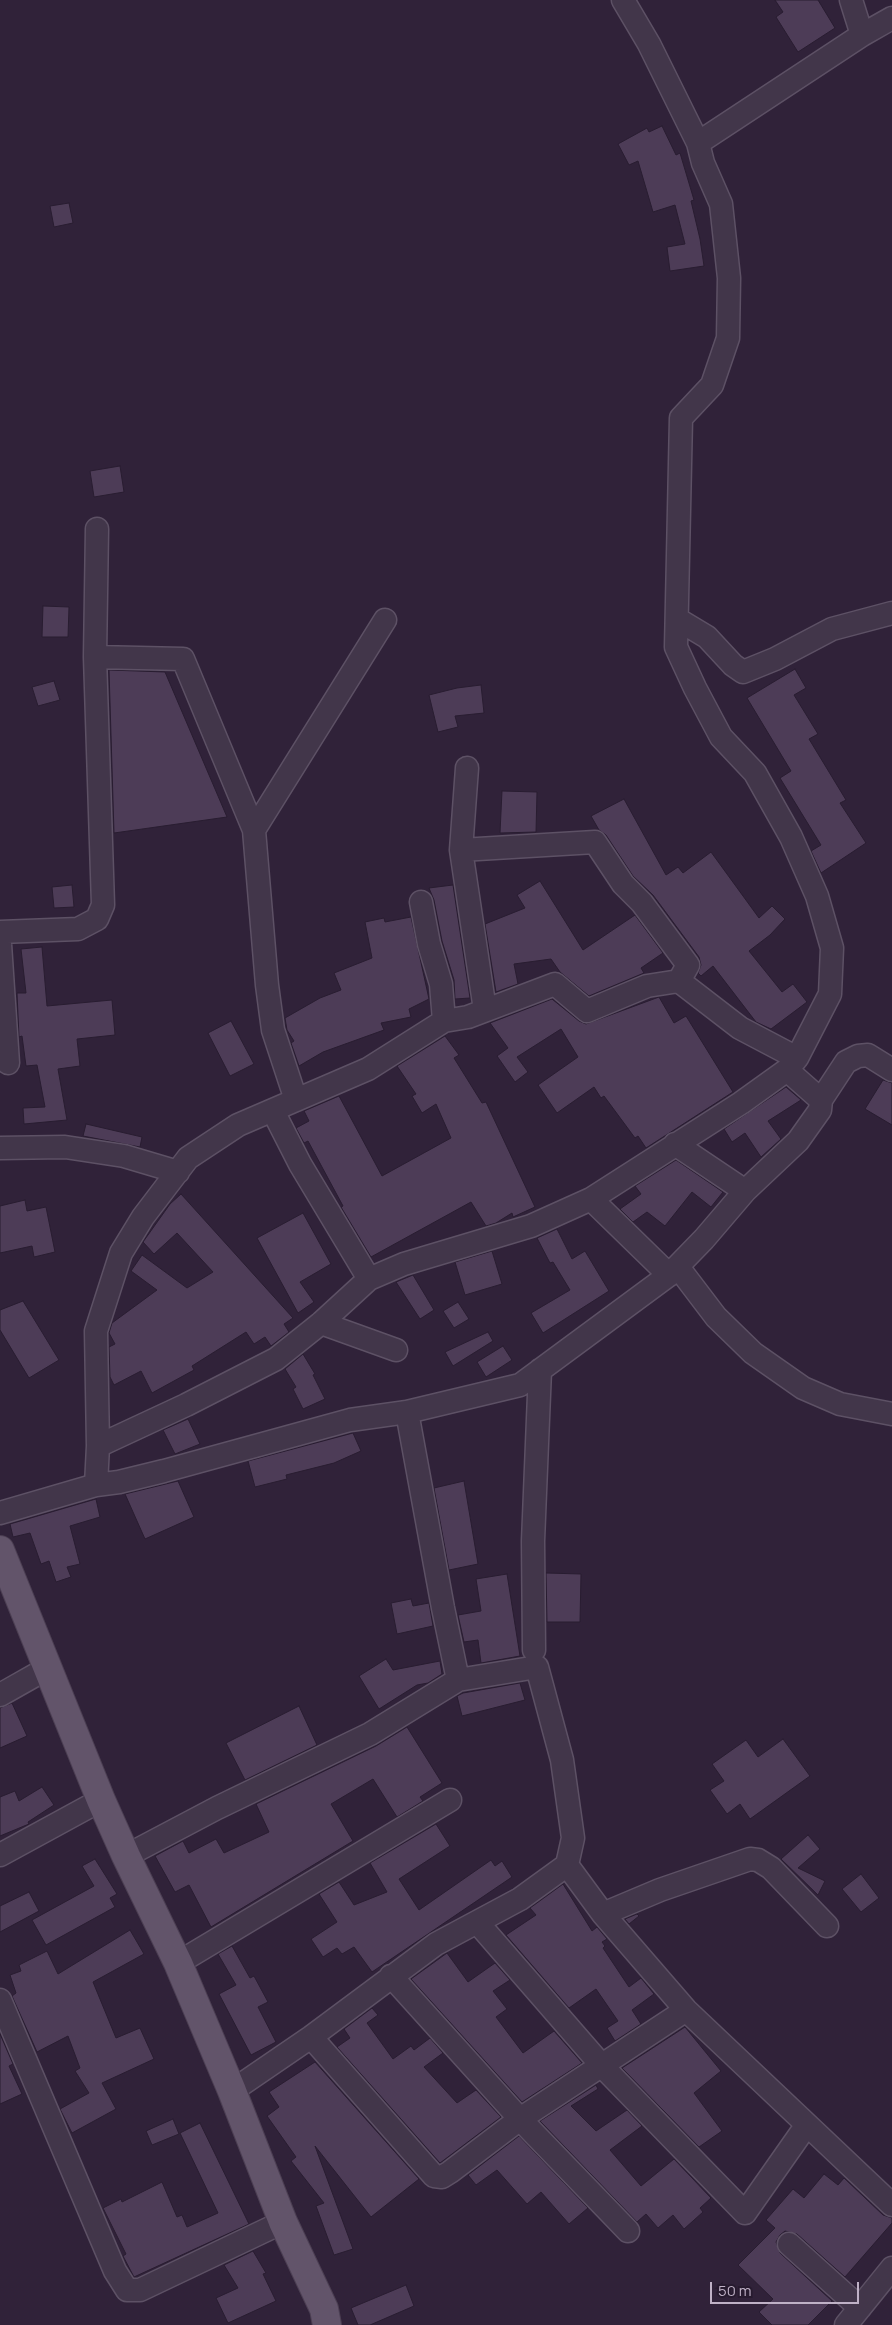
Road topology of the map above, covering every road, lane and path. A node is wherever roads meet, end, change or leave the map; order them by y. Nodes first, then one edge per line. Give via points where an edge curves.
1 (623, 0) edge
2 (851, 0) edge
3 (892, 18) edge
4 (862, 35) junction
5 (698, 143) junction
6 (97, 529) dead end
7 (892, 613) edge
8 (677, 619) junction
9 (385, 620) dead end
10 (95, 657) junction
11 (467, 768) dead end
12 (254, 830) junction
13 (461, 850) junction
14 (421, 902) dead end
15 (0, 932) edge
16 (0, 944) edge
17 (679, 981) junction
18 (485, 1010) junction
19 (444, 1021) junction
20 (8, 1063) dead end
21 (792, 1064) junction
22 (892, 1070) edge
23 (296, 1100) junction
24 (821, 1100) junction
25 (273, 1111) junction
26 (675, 1144) junction
27 (0, 1148) edge
28 (178, 1172) junction
29 (745, 1191) junction
30 (591, 1199) junction
31 (674, 1271) junction
32 (369, 1279) junction
33 (321, 1323) junction
34 (396, 1350) dead end
35 (540, 1370) junction
36 (407, 1412) junction
37 (892, 1414) edge
38 (98, 1446) junction
39 (96, 1484) junction
40 (0, 1513) edge
41 (0, 1550) edge
42 (534, 1650) dead end
43 (46, 1669) junction
44 (458, 1680) junction
45 (0, 1695) edge
46 (101, 1800) junction
47 (450, 1800) dead end
48 (0, 1855) edge
49 (126, 1856) junction
50 (567, 1864) junction
51 (603, 1914) junction
52 (477, 1922) junction
53 (827, 1926) dead end
54 (178, 1963) junction
55 (392, 1976) junction
56 (0, 2000) edge
57 (686, 2010) junction
58 (311, 2037) junction
59 (603, 2067) junction
60 (232, 2091) junction
61 (520, 2119) junction
62 (806, 2126) junction
63 (892, 2205) edge
64 (283, 2222) junction
65 (628, 2231) dead end
66 (789, 2244) dead end
67 (892, 2268) edge
68 (853, 2316) edge
69 (327, 2325) edge

1 - 5 street via 649,44
2 - 4 street
3 - 4 street
4 - 5 street
5 - 8 street via 721,204 730,278 728,338 712,385 681,418
6 - 10 street
7 - 8 street via 832,629 743,672 707,637
8 - 21 street via 676,647 695,688 721,737 755,773 791,837 817,896 832,948 830,994
9 - 12 street
10 - 12 street via 183,658
10 - 15 street via 103,905 97,919 78,929
11 - 13 street
12 - 23 street via 273,1030
13 - 17 street via 595,842 623,884 642,903 688,965
13 - 18 street
14 - 19 street via 441,984
16 - 20 street
17 - 18 street via 647,986 587,1011 555,984
17 - 21 street
18 - 19 street
19 - 23 street via 368,1069
21 - 24 street
21 - 26 street via 741,1103
22 - 24 street via 868,1055 858,1056 846,1062
23 - 25 street
24 - 29 street via 820,1110 798,1141
25 - 28 street via 238,1125 188,1158
25 - 32 street via 300,1164
26 - 29 street
26 - 30 street
27 - 28 street via 65,1146 124,1156
28 - 38 street via 143,1217 121,1253 96,1331
29 - 31 street
30 - 31 street
30 - 32 street via 531,1226 404,1264
31 - 35 street
31 - 37 street via 752,1353 803,1388 840,1404
32 - 33 street
33 - 34 street
33 - 38 street via 276,1359
35 - 36 street via 520,1385
35 - 42 street via 533,1541
36 - 39 street via 350,1420 155,1473
36 - 44 street
38 - 39 street
39 - 40 street
41 - 43 main road
43 - 45 street
43 - 46 main road
44 - 49 street via 370,1734
44 - 50 street via 537,1667 562,1760 573,1838
46 - 48 street
46 - 49 main road
47 - 54 street
49 - 54 main road
50 - 51 street
50 - 52 street via 520,1899
51 - 53 street via 660,1890 750,1859 771,1868
51 - 57 street
52 - 55 street via 436,1944
52 - 59 street
54 - 60 main road
55 - 58 street
55 - 61 street
56 - 64 street via 115,2271 127,2290 140,2290
57 - 59 street
57 - 62 street
58 - 60 street
58 - 61 street via 434,2176 442,2177 450,2172
59 - 61 street
59 - 62 street via 745,2213
60 - 64 main road
61 - 65 street
62 - 63 street
64 - 69 main road via 324,2309
66 - 68 street
67 - 68 street

